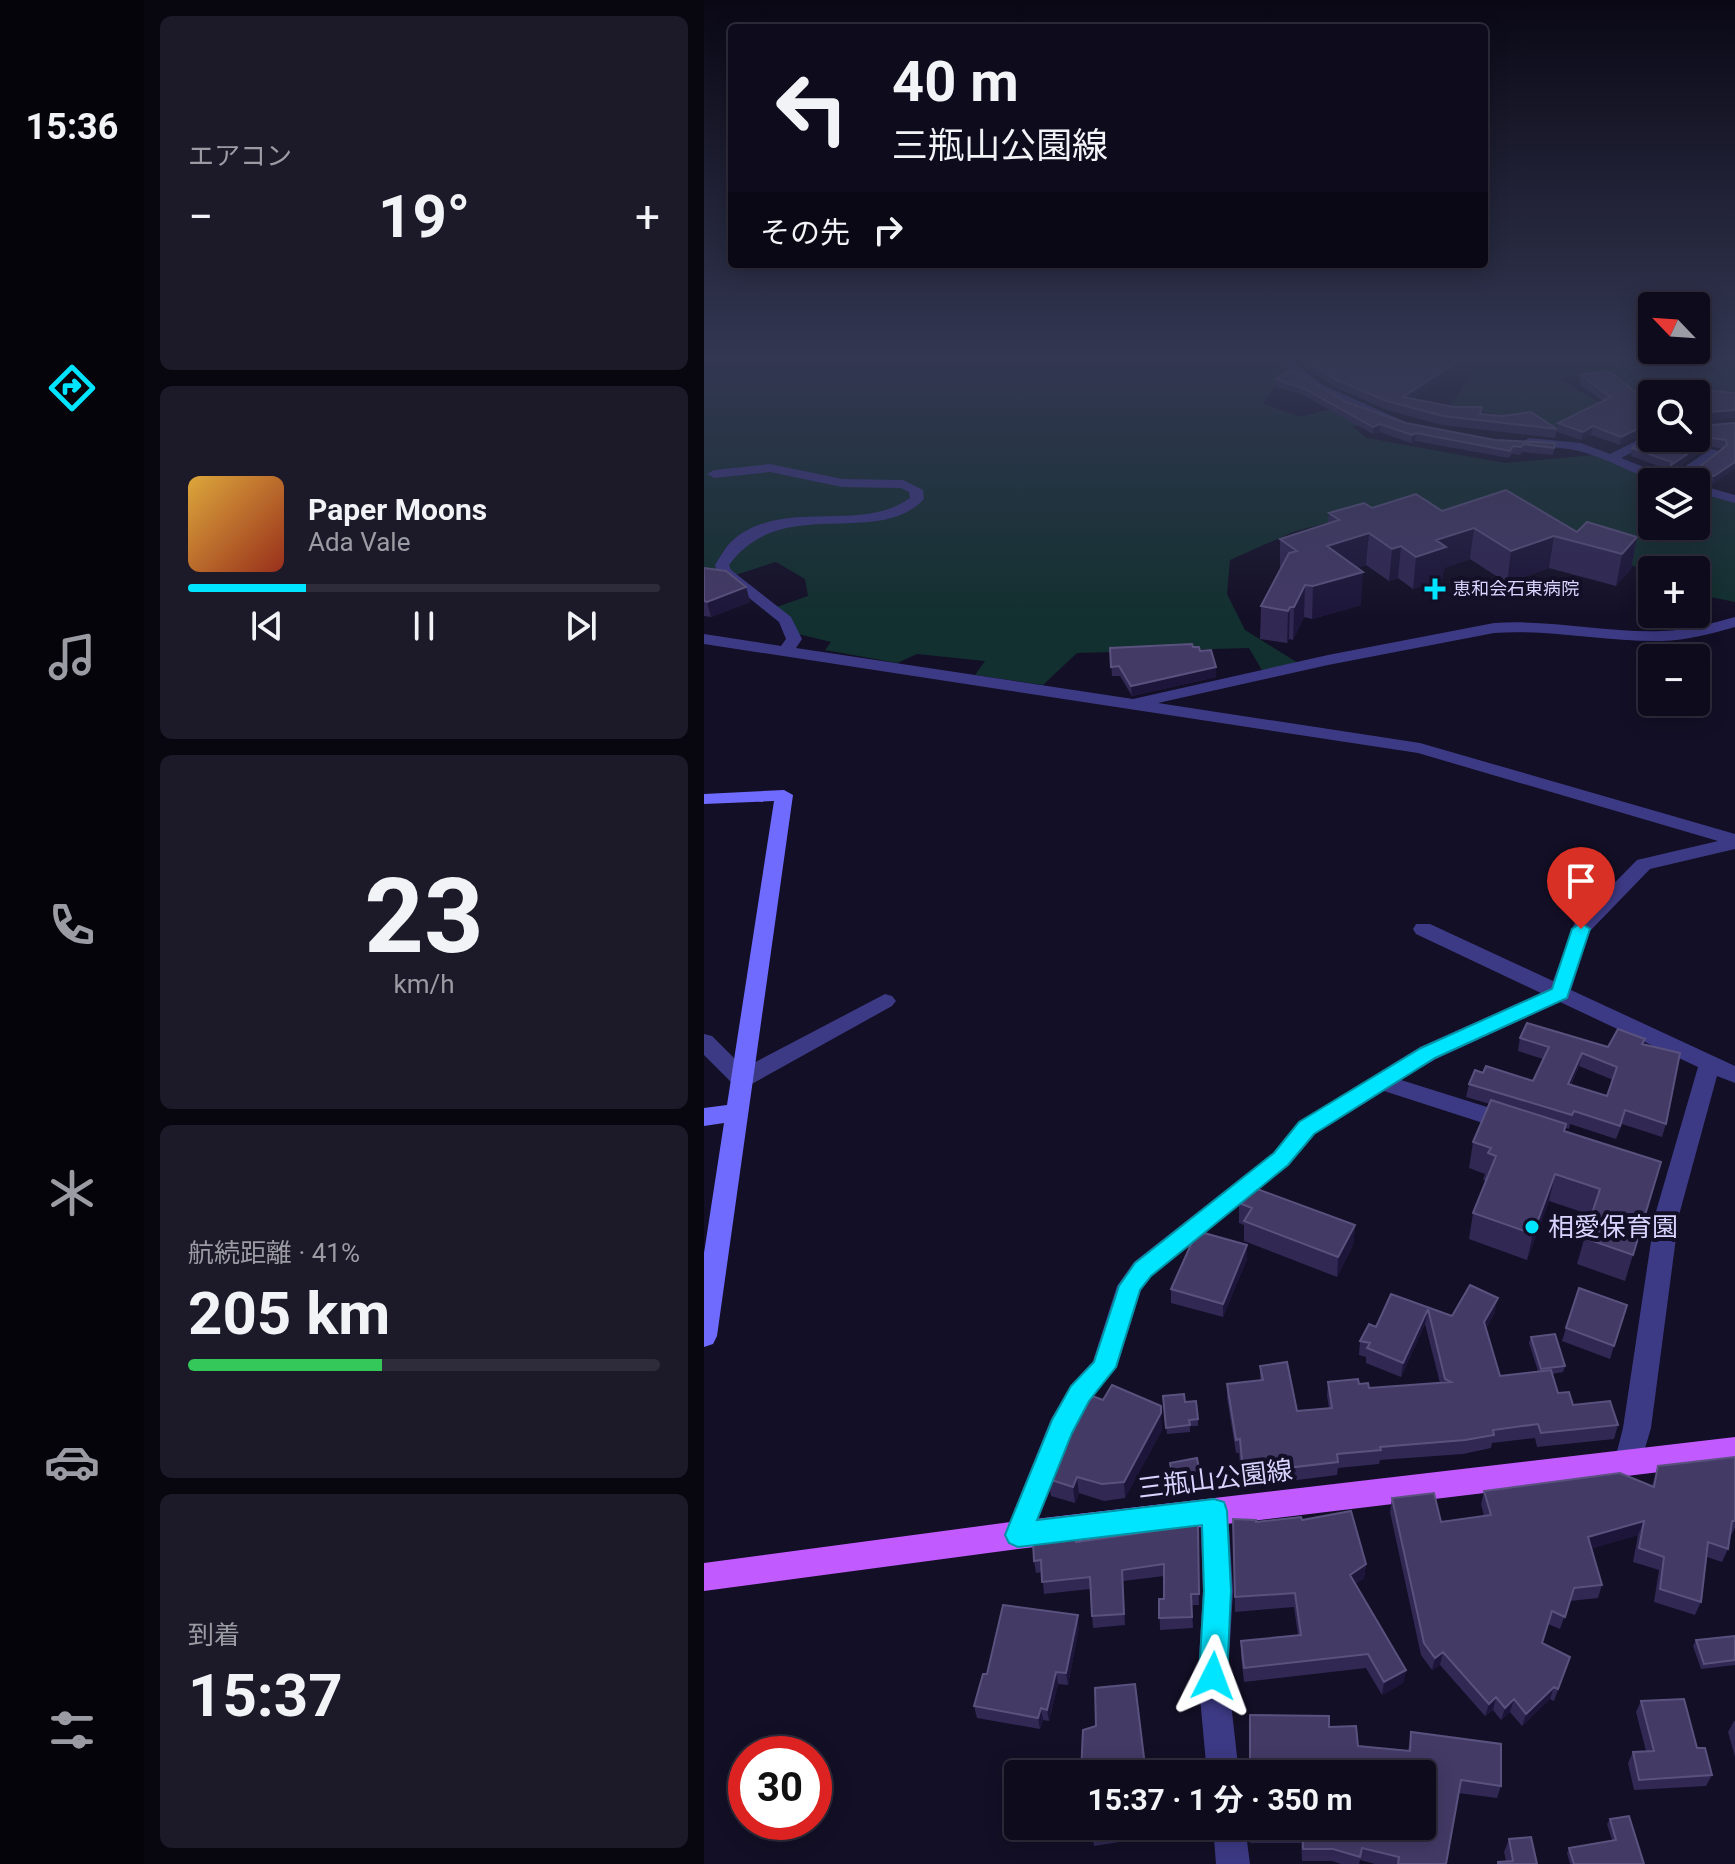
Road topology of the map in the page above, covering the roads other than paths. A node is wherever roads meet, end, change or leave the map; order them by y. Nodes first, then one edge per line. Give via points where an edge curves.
1 (1572, 445) edge
2 (1636, 445) edge
3 (1716, 452) edge
4 (1611, 458) junction
5 (1691, 468) edge
6 (1638, 469) edge
7 (714, 474) dead end
8 (1710, 492) edge
9 (1735, 499) edge
10 (1735, 622) edge
11 (704, 639) edge
12 (786, 651) junction
13 (1128, 704) junction
14 (704, 799) edge
15 (1735, 842) edge
16 (1423, 929) dead end
17 (1560, 993) junction
18 (885, 1001) dead end
19 (704, 1042) edge
20 (1710, 1063) junction
21 (1735, 1075) edge
22 (742, 1079) junction
23 (1381, 1082) junction
24 (737, 1112) junction
25 (704, 1117) edge
26 (1530, 1129) edge
27 (1650, 1166) edge
28 (1679, 1175) junction
29 (704, 1336) edge
30 (1735, 1450) edge
31 (1628, 1463) junction
32 (1214, 1511) junction
33 (1018, 1535) junction
34 (704, 1577) edge
35 (1222, 1760) edge
36 (1230, 1840) edge
37 (1233, 1864) edge

1 - 4 street
2 - 4 street
3 - 5 street
4 - 6 street
7 - 12 street via 782,468 842,483 903,484 916,490 917,499 905,510 793,521 742,540 730,550 724,572 786,620 794,639
8 - 9 street
10 - 13 street via 1672,636 1494,628
11 - 12 street
12 - 13 street
13 - 15 street via 1420,748
14 - 22 street via 784,795
15 - 17 street via 1644,864 1581,929
16 - 17 street
17 - 20 street
17 - 23 street via 1428,1053
18 - 22 street
19 - 22 street
20 - 21 street
20 - 28 street
22 - 24 street
23 - 26 street
23 - 33 street via 1307,1128 1281,1159 1143,1269 1130,1286 1104,1367 1080,1393 1061,1428
24 - 25 street
24 - 29 street
27 - 28 street
28 - 31 street via 1667,1215
30 - 31 main road, 三瓶山公園線
31 - 32 main road, 三瓶山公園線
32 - 33 main road, 三瓶山公園線
32 - 35 street via 1218,1591 1213,1676
33 - 34 main road, 三瓶山公園線
36 - 37 street

